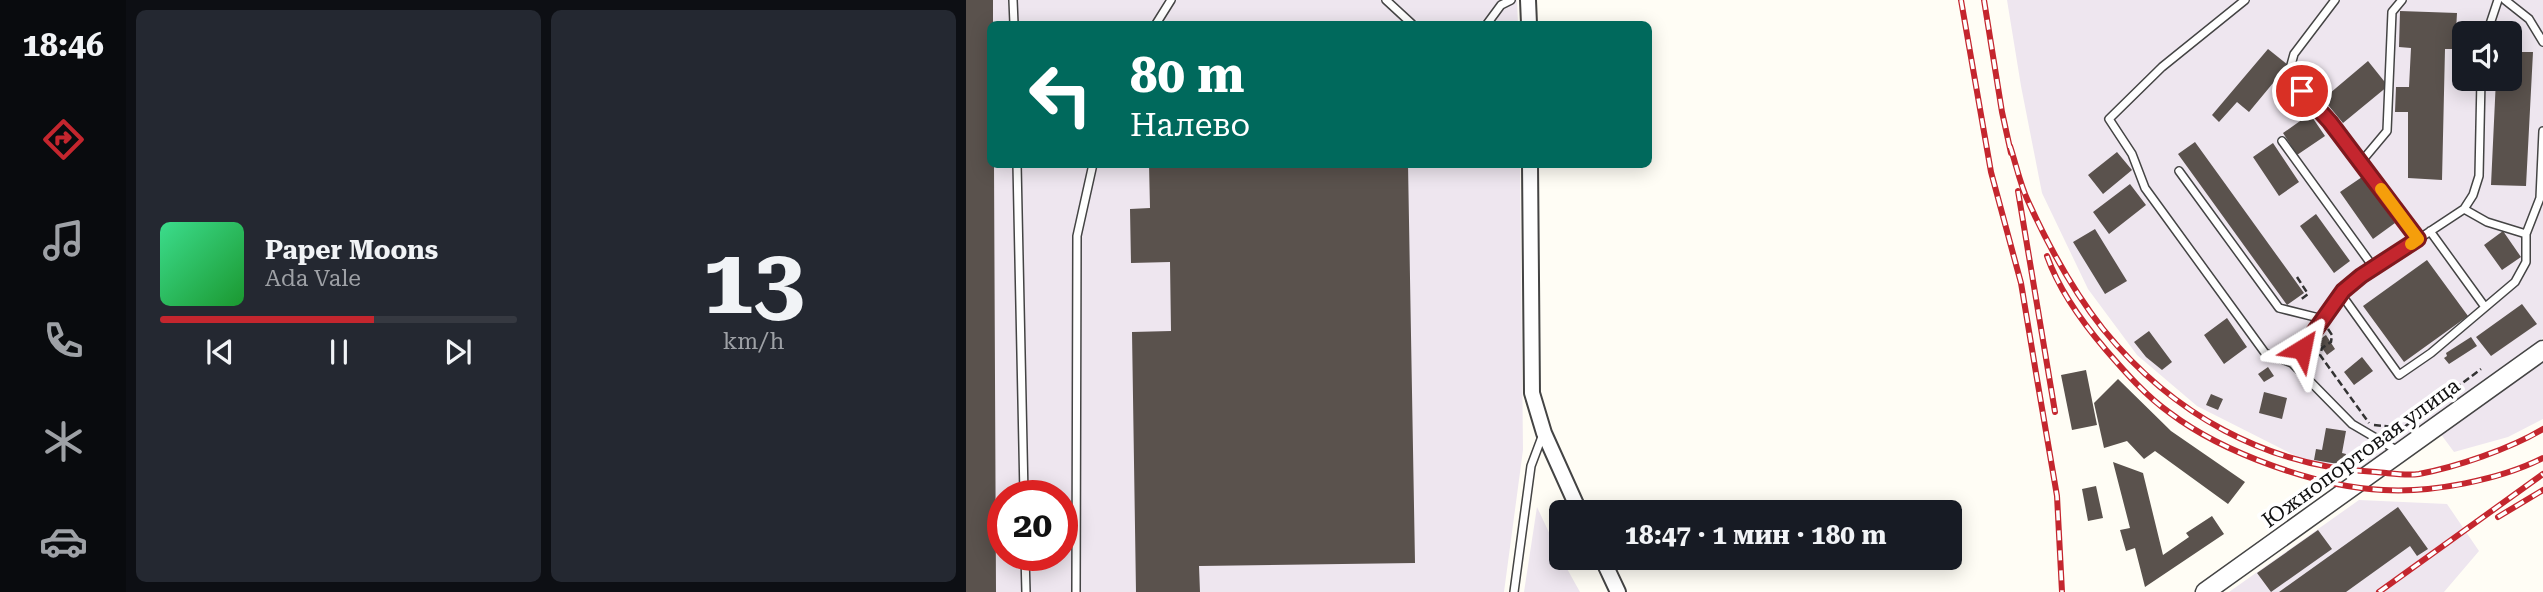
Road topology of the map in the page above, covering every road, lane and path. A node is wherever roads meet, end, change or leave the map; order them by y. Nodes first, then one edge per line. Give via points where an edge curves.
1 (1013, 0) edge
2 (1171, 0) edge
3 (1386, 0) edge
4 (1511, 0) edge
5 (1528, 0) edge
6 (2245, 0) edge
7 (2335, 0) edge
8 (2402, 0) edge
9 (2498, 0) edge
10 (2505, 0) edge
11 (1014, 21) edge
12 (1158, 21) edge
13 (1409, 21) edge
14 (1489, 21) edge
15 (1528, 21) edge
16 (2491, 21) edge
17 (2543, 42) edge
18 (2481, 91) edge
19 (2543, 131) edge
20 (2282, 141) dead end
21 (2361, 162) junction
22 (1017, 168) edge
23 (1092, 168) edge
24 (1531, 168) edge
25 (2179, 171) dead end
26 (2464, 209) junction
27 (2430, 231) junction
28 (2526, 234) junction
29 (2418, 239) junction
30 (2374, 268) junction
31 (2297, 277) dead end
32 (2341, 294) junction
33 (2300, 300) junction
34 (2293, 304) dead end
35 (2485, 307) junction
36 (2323, 319) junction
37 (2543, 350) edge
38 (2292, 363) junction
39 (2481, 369) dead end
40 (1544, 433) junction
41 (2402, 453) junction
42 (1024, 480) edge
43 (1574, 500) edge
44 (1608, 570) edge
45 (1025, 571) edge
46 (1026, 592) edge
47 (1076, 592) edge
48 (1514, 592) edge
49 (1618, 592) edge
50 (2206, 592) edge

1 - 11 lane
2 - 12 lane
3 - 13 lane
4 - 14 lane
5 - 15 street
6 - 38 lane via 2162,67 2109,118 2132,154 2145,188 2265,354
7 - 21 lane via 2294,54 2288,76
8 - 21 lane via 2392,12 2387,131
9 - 16 lane
10 - 17 lane via 2529,19
18 - 26 lane via 2479,176
19 - 28 lane via 2540,198
20 - 30 lane
21 - 29 lane
22 - 42 lane
23 - 47 lane via 1077,236
24 - 40 street via 1532,393
25 - 36 lane via 2279,308
26 - 27 lane
26 - 28 lane
27 - 29 lane
27 - 35 lane
28 - 35 lane via 2526,262 2515,282
29 - 30 lane
30 - 32 lane
31 - 33 path via 2308,294
32 - 35 lane via 2399,375
32 - 36 lane
33 - 34 path
33 - 36 path
36 - 38 lane
36 - 39 path via 2332,335 2320,355 2370,425 2403,428
37 - 41 street, Южнопортовая улица
38 - 41 lane via 2352,424
40 - 43 street
40 - 48 lane via 1531,466
41 - 50 street, Южнопортовая улица
44 - 49 street
45 - 46 lane

